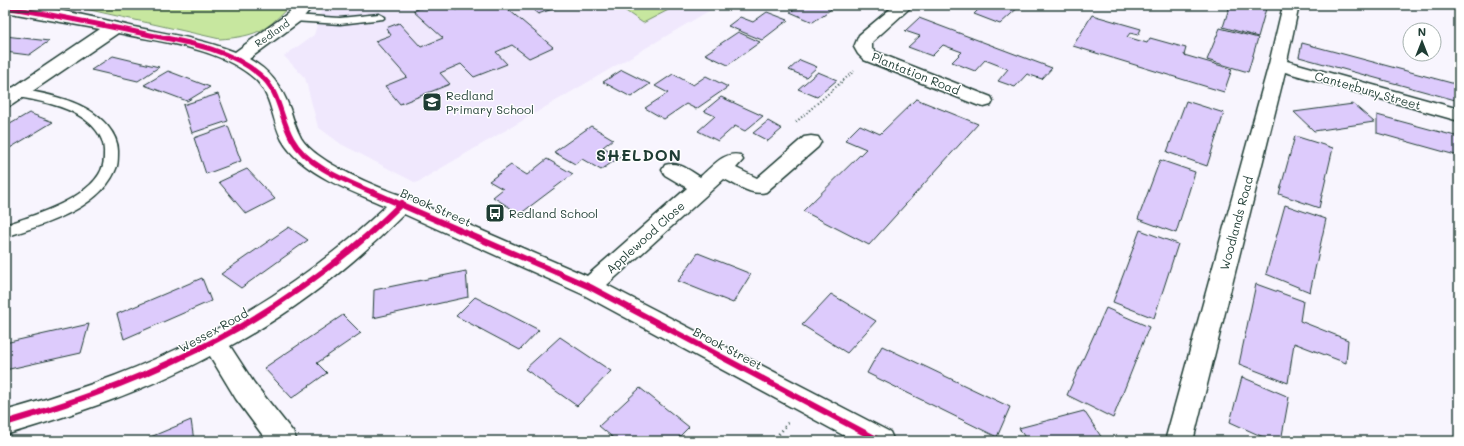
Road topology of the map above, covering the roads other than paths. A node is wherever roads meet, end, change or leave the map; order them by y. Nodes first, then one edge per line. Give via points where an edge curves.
1 (306, 5) edge
2 (905, 5) edge
3 (1292, 5) edge
4 (5, 7) edge
5 (30, 7) edge
6 (379, 17) dead end
7 (293, 18) junction
8 (115, 27) junction
9 (236, 59) junction
10 (1278, 64) junction
11 (9, 95) edge
12 (984, 101) dead end
13 (1459, 115) edge
14 (811, 142) dead end
15 (672, 170) dead end
16 (702, 187) junction
17 (402, 203) junction
18 (5, 231) edge
19 (590, 288) junction
20 (215, 343) junction
21 (5, 423) edge
22 (283, 441) edge
23 (880, 441) edge
24 (1179, 441) edge

1 - 7 street, Redland
2 - 12 street, Plantation Road via 865,39 862,48 870,56
3 - 10 street, Woodlands Road
4 - 5 street, Brook Street
5 - 8 street, Brook Street
6 - 7 lane via 340,21
7 - 9 street, Redland
8 - 9 street, Brook Street via 194,45
8 - 11 street
9 - 17 street, Brook Street via 263,76 271,87 289,133 300,150 323,167 359,186
10 - 13 street, Canterbury Street
10 - 24 street, Woodlands Road
11 - 18 lane via 66,105 90,116 107,135 112,157 110,168 91,192 62,210
14 - 16 street, Applewood Close via 760,188 728,165
15 - 16 street
16 - 19 street, Applewood Close
17 - 19 street, Brook Street
17 - 20 street, Wessex Road via 346,254 308,283
19 - 23 street, Brook Street
20 - 21 street, Wessex Road via 128,383
20 - 22 street via 245,391

